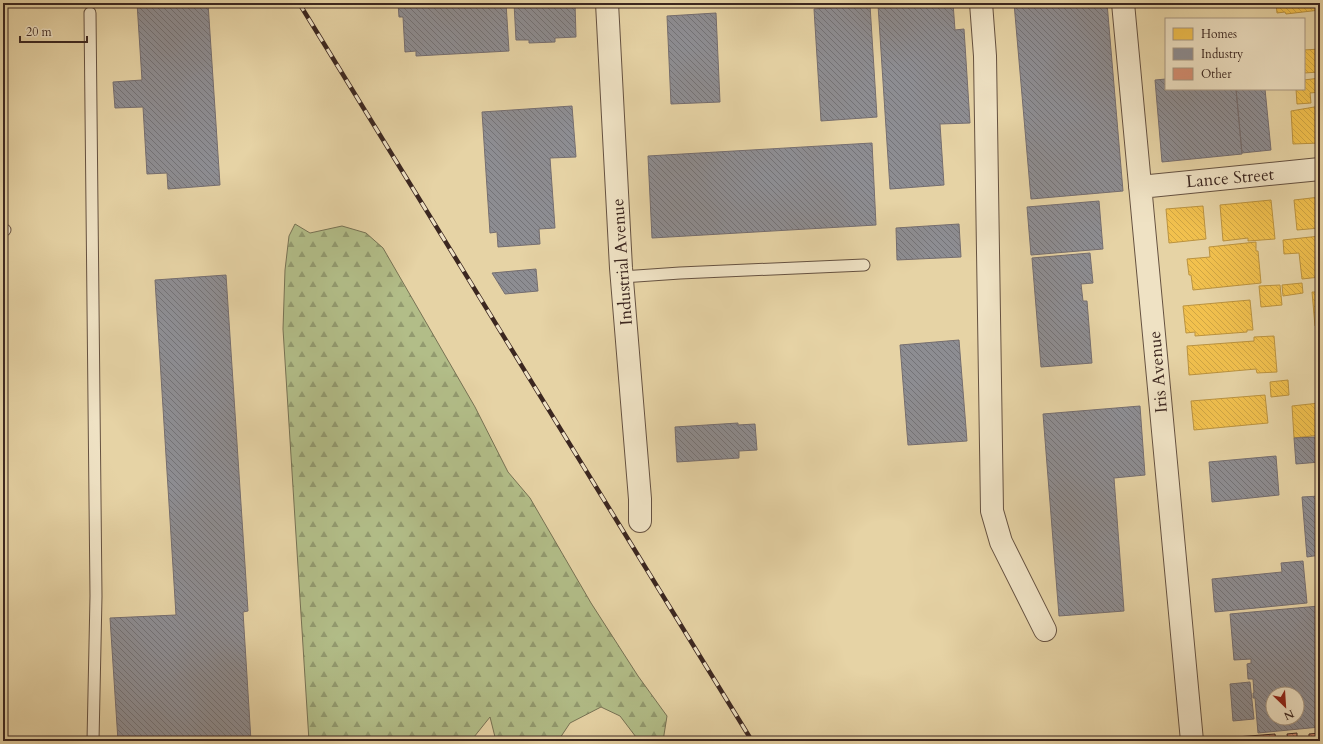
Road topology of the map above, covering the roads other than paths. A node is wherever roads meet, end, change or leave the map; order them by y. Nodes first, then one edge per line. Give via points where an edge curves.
1 (607, 3) edge
2 (981, 3) edge
3 (1124, 3) edge
4 (90, 13) dead end
5 (1320, 170) edge
6 (1140, 187) junction
7 (864, 265) dead end
8 (622, 278) junction
9 (640, 521) dead end
10 (1045, 630) dead end
11 (93, 741) edge
12 (1192, 741) edge

1 - 8 street, Industrial Avenue
2 - 10 street via 985,56 992,511 1000,542
3 - 6 street, Iris Avenue
4 - 11 lane via 96,596
5 - 6 street, Lance Street
6 - 12 street, Iris Avenue
7 - 8 lane
8 - 9 street, Industrial Avenue

